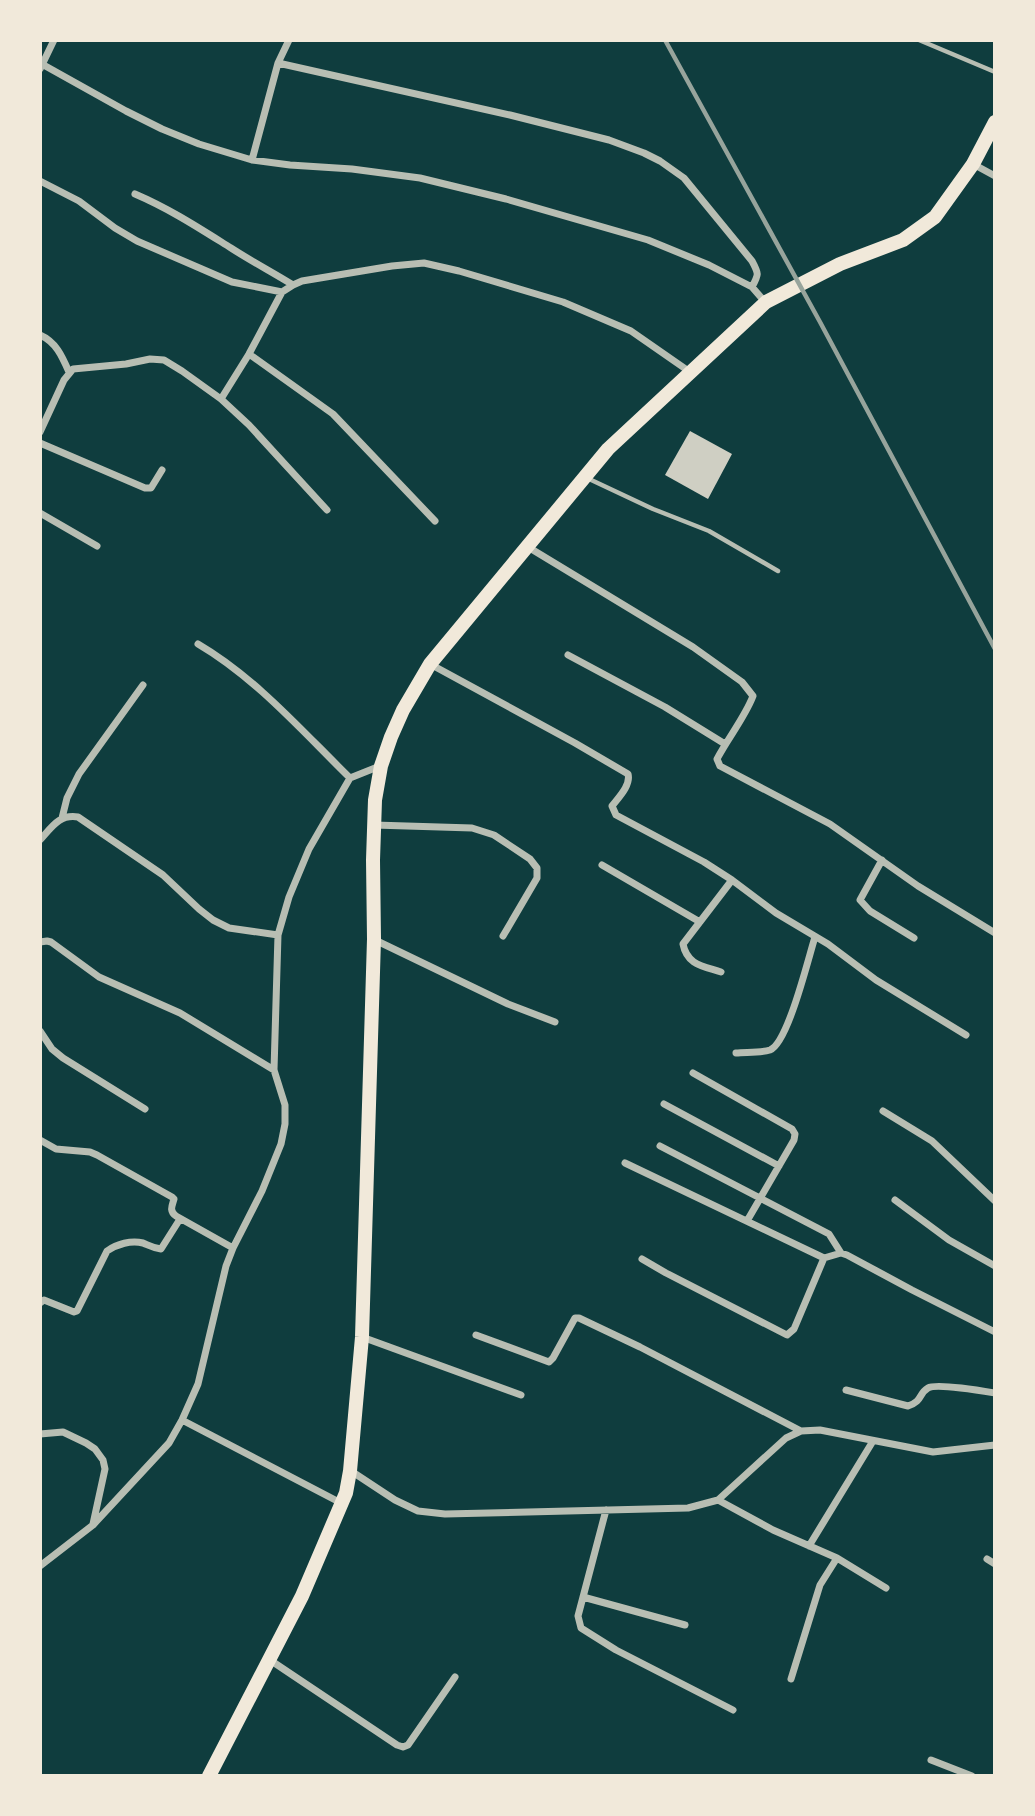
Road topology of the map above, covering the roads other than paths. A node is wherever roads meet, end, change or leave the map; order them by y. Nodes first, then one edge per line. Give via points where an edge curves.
1 (54, 40) edge
2 (289, 40) edge
3 (919, 40) edge
4 (278, 64) junction
5 (41, 66) edge
6 (995, 72) edge
7 (995, 122) edge
8 (252, 160) junction
9 (973, 164) junction
10 (995, 176) edge
11 (40, 181) edge
12 (135, 194) dead end
13 (293, 285) junction
14 (752, 287) junction
15 (282, 292) junction
16 (766, 302) junction
17 (40, 335) edge
18 (249, 354) junction
19 (69, 372) junction
20 (691, 372) junction
21 (220, 399) junction
22 (40, 432) edge
23 (40, 443) edge
24 (162, 470) dead end
25 (585, 477) junction
26 (327, 510) dead end
27 (40, 513) edge
28 (435, 521) dead end
29 (97, 546) dead end
30 (528, 547) junction
31 (778, 571) dead end
32 (198, 644) dead end
33 (568, 655) dead end
34 (430, 664) junction
35 (143, 685) dead end
36 (725, 744) junction
37 (381, 766) junction
38 (350, 778) junction
39 (62, 818) junction
40 (374, 825) junction
41 (40, 840) edge
42 (882, 860) junction
43 (602, 865) dead end
44 (732, 880) junction
45 (700, 922) junction
46 (995, 933) edge
47 (278, 935) junction
48 (503, 936) dead end
49 (815, 937) junction
50 (914, 938) dead end
51 (374, 939) junction
52 (40, 942) edge
53 (721, 972) dead end
54 (555, 1022) dead end
55 (40, 1031) edge
56 (966, 1035) dead end
57 (736, 1053) dead end
58 (274, 1070) junction
59 (693, 1073) dead end
60 (664, 1104) dead end
61 (145, 1109) dead end
62 (883, 1111) dead end
63 (40, 1140) edge
64 (660, 1146) dead end
65 (625, 1163) dead end
66 (779, 1166) junction
67 (760, 1199) junction
68 (895, 1200) dead end
69 (995, 1201) edge
70 (180, 1219) junction
71 (747, 1221) junction
72 (233, 1248) junction
73 (841, 1254) junction
74 (824, 1258) junction
75 (642, 1259) dead end
76 (995, 1266) edge
77 (40, 1303) edge
78 (995, 1332) edge
79 (476, 1335) dead end
80 (362, 1337) junction
81 (846, 1390) dead end
82 (995, 1393) edge
83 (521, 1395) dead end
84 (182, 1420) junction
85 (801, 1431) junction
86 (40, 1434) edge
87 (873, 1441) junction
88 (995, 1445) edge
89 (350, 1471) junction
90 (718, 1500) junction
91 (342, 1503) junction
92 (606, 1510) junction
93 (93, 1525) junction
94 (809, 1546) junction
95 (837, 1558) junction
96 (987, 1559) dead end
97 (995, 1564) edge
98 (40, 1566) edge
99 (886, 1588) dead end
100 (583, 1597) junction
101 (685, 1625) dead end
102 (270, 1660) junction
103 (455, 1678) dead end
104 (791, 1679) dead end
105 (733, 1710) dead end
106 (931, 1760) dead end
107 (209, 1776) edge
108 (972, 1776) edge

1 - 5 street
2 - 4 street
3 - 6 lane
4 - 8 street
4 - 14 street via 510,115 644,153 684,178 752,261 758,272
5 - 8 street via 162,129
7 - 9 highway
8 - 14 street via 420,178 506,199 648,240
9 - 10 street
9 - 16 highway via 935,217 903,240 840,264
11 - 15 street via 79,201 137,241 232,282
12 - 13 street via 190,221
13 - 15 street
13 - 20 street via 424,262 563,302 631,331
14 - 16 street
15 - 18 street
16 - 20 highway
17 - 19 street via 59,350
18 - 21 street
18 - 28 street via 333,414
19 - 21 street via 164,360
19 - 22 street
20 - 25 highway via 608,449
21 - 26 street
23 - 24 street via 145,488 151,488
25 - 30 highway
25 - 31 lane via 709,531
27 - 29 street
30 - 34 highway
30 - 36 street via 743,681 753,695
32 - 38 street via 246,677
33 - 36 street
34 - 37 highway via 403,710
34 - 44 street via 628,774 629,782 612,806 614,813
35 - 39 street via 79,774
36 - 42 street via 718,759 720,766 830,824
37 - 38 street
37 - 40 highway
38 - 47 street via 309,849
39 - 41 street
39 - 47 street via 78,817 121,846 163,875 213,920 229,928
40 - 48 street via 472,828 494,835 530,859 537,878
40 - 51 highway
42 - 46 street
42 - 50 street via 860,900
43 - 45 street
44 - 45 street
44 - 49 street
45 - 53 street via 683,944 685,955
47 - 58 street
49 - 56 street
49 - 57 street via 778,1044 769,1050
51 - 54 street
51 - 80 highway
52 - 58 street via 51,942 99,976 180,1013
55 - 61 street via 63,1058
58 - 72 street via 285,1105 281,1144
59 - 66 street via 792,1129 794,1140
60 - 66 street
62 - 69 street via 932,1141
63 - 70 street via 56,1149 90,1152 130,1173 172,1197 172,1214
64 - 67 street
65 - 71 street
66 - 67 street
67 - 71 street
67 - 73 street via 829,1234
68 - 76 street via 949,1240
70 - 72 street
70 - 77 street via 161,1249 135,1242 107,1251 77,1311 44,1300
71 - 74 street
72 - 84 street via 198,1384
73 - 74 street
73 - 78 street
74 - 75 street via 794,1329 787,1335
79 - 85 street via 549,1362 579,1318
80 - 83 street
80 - 89 highway
81 - 82 street via 908,1406 934,1385
84 - 91 street
84 - 93 street via 169,1443
85 - 87 street via 820,1430
85 - 90 street via 786,1438
86 - 93 street via 63,1432 95,1449 103,1461
87 - 88 street via 933,1452
87 - 94 street
89 - 91 highway
89 - 92 street via 418,1511
90 - 92 street via 688,1508
90 - 94 street
91 - 102 highway
92 - 100 street
93 - 98 street
94 - 95 street
95 - 99 street
95 - 104 street via 820,1585
96 - 97 street
100 - 101 street
100 - 105 street via 578,1616 581,1628
102 - 103 street via 403,1747
102 - 107 highway
106 - 108 street

